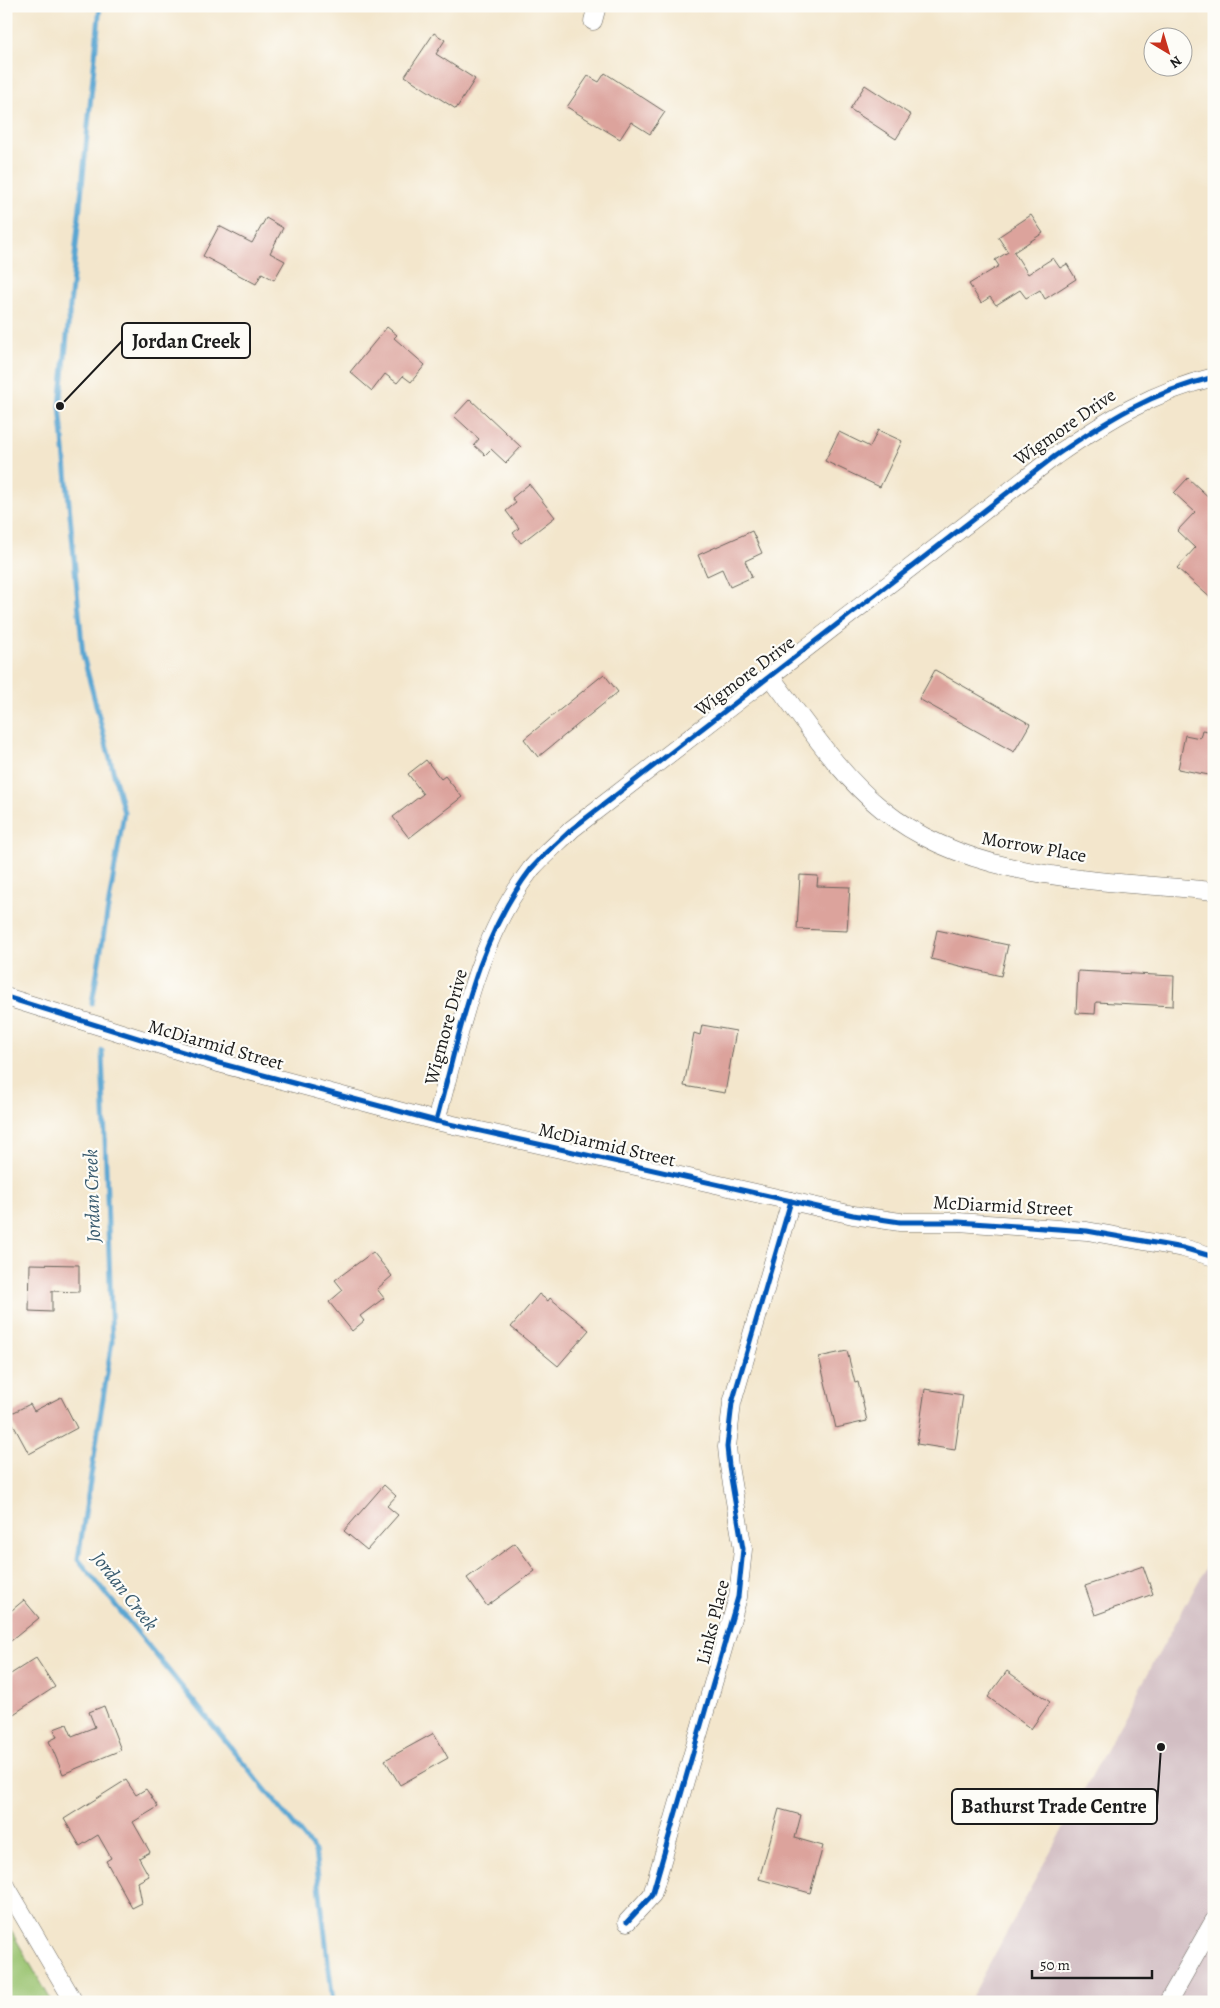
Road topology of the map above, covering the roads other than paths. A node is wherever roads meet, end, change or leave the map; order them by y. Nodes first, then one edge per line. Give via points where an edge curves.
1 (1214, 377) edge
2 (770, 676) junction
3 (1214, 892) edge
4 (6, 997) edge
5 (436, 1122) junction
6 (791, 1201) junction
7 (1214, 1258) edge
8 (6, 1886) edge
9 (1214, 1921) edge
10 (628, 1922) dead end
11 (74, 2002) edge
12 (1168, 2002) edge

1 - 2 street, Wigmore Drive via 1156,395 1104,422
2 - 3 street, Morrow Place via 855,784 881,809 933,842 1009,868
2 - 5 street, Wigmore Drive via 613,795 532,868 494,929 479,964
4 - 5 street, McDiarmid Street via 215,1062
5 - 6 street, McDiarmid Street
6 - 7 street, McDiarmid Street via 880,1220 1087,1231 1183,1248
6 - 10 street, Links Place via 732,1403 729,1466 743,1549 738,1597 652,1895
8 - 11 street
9 - 12 street

